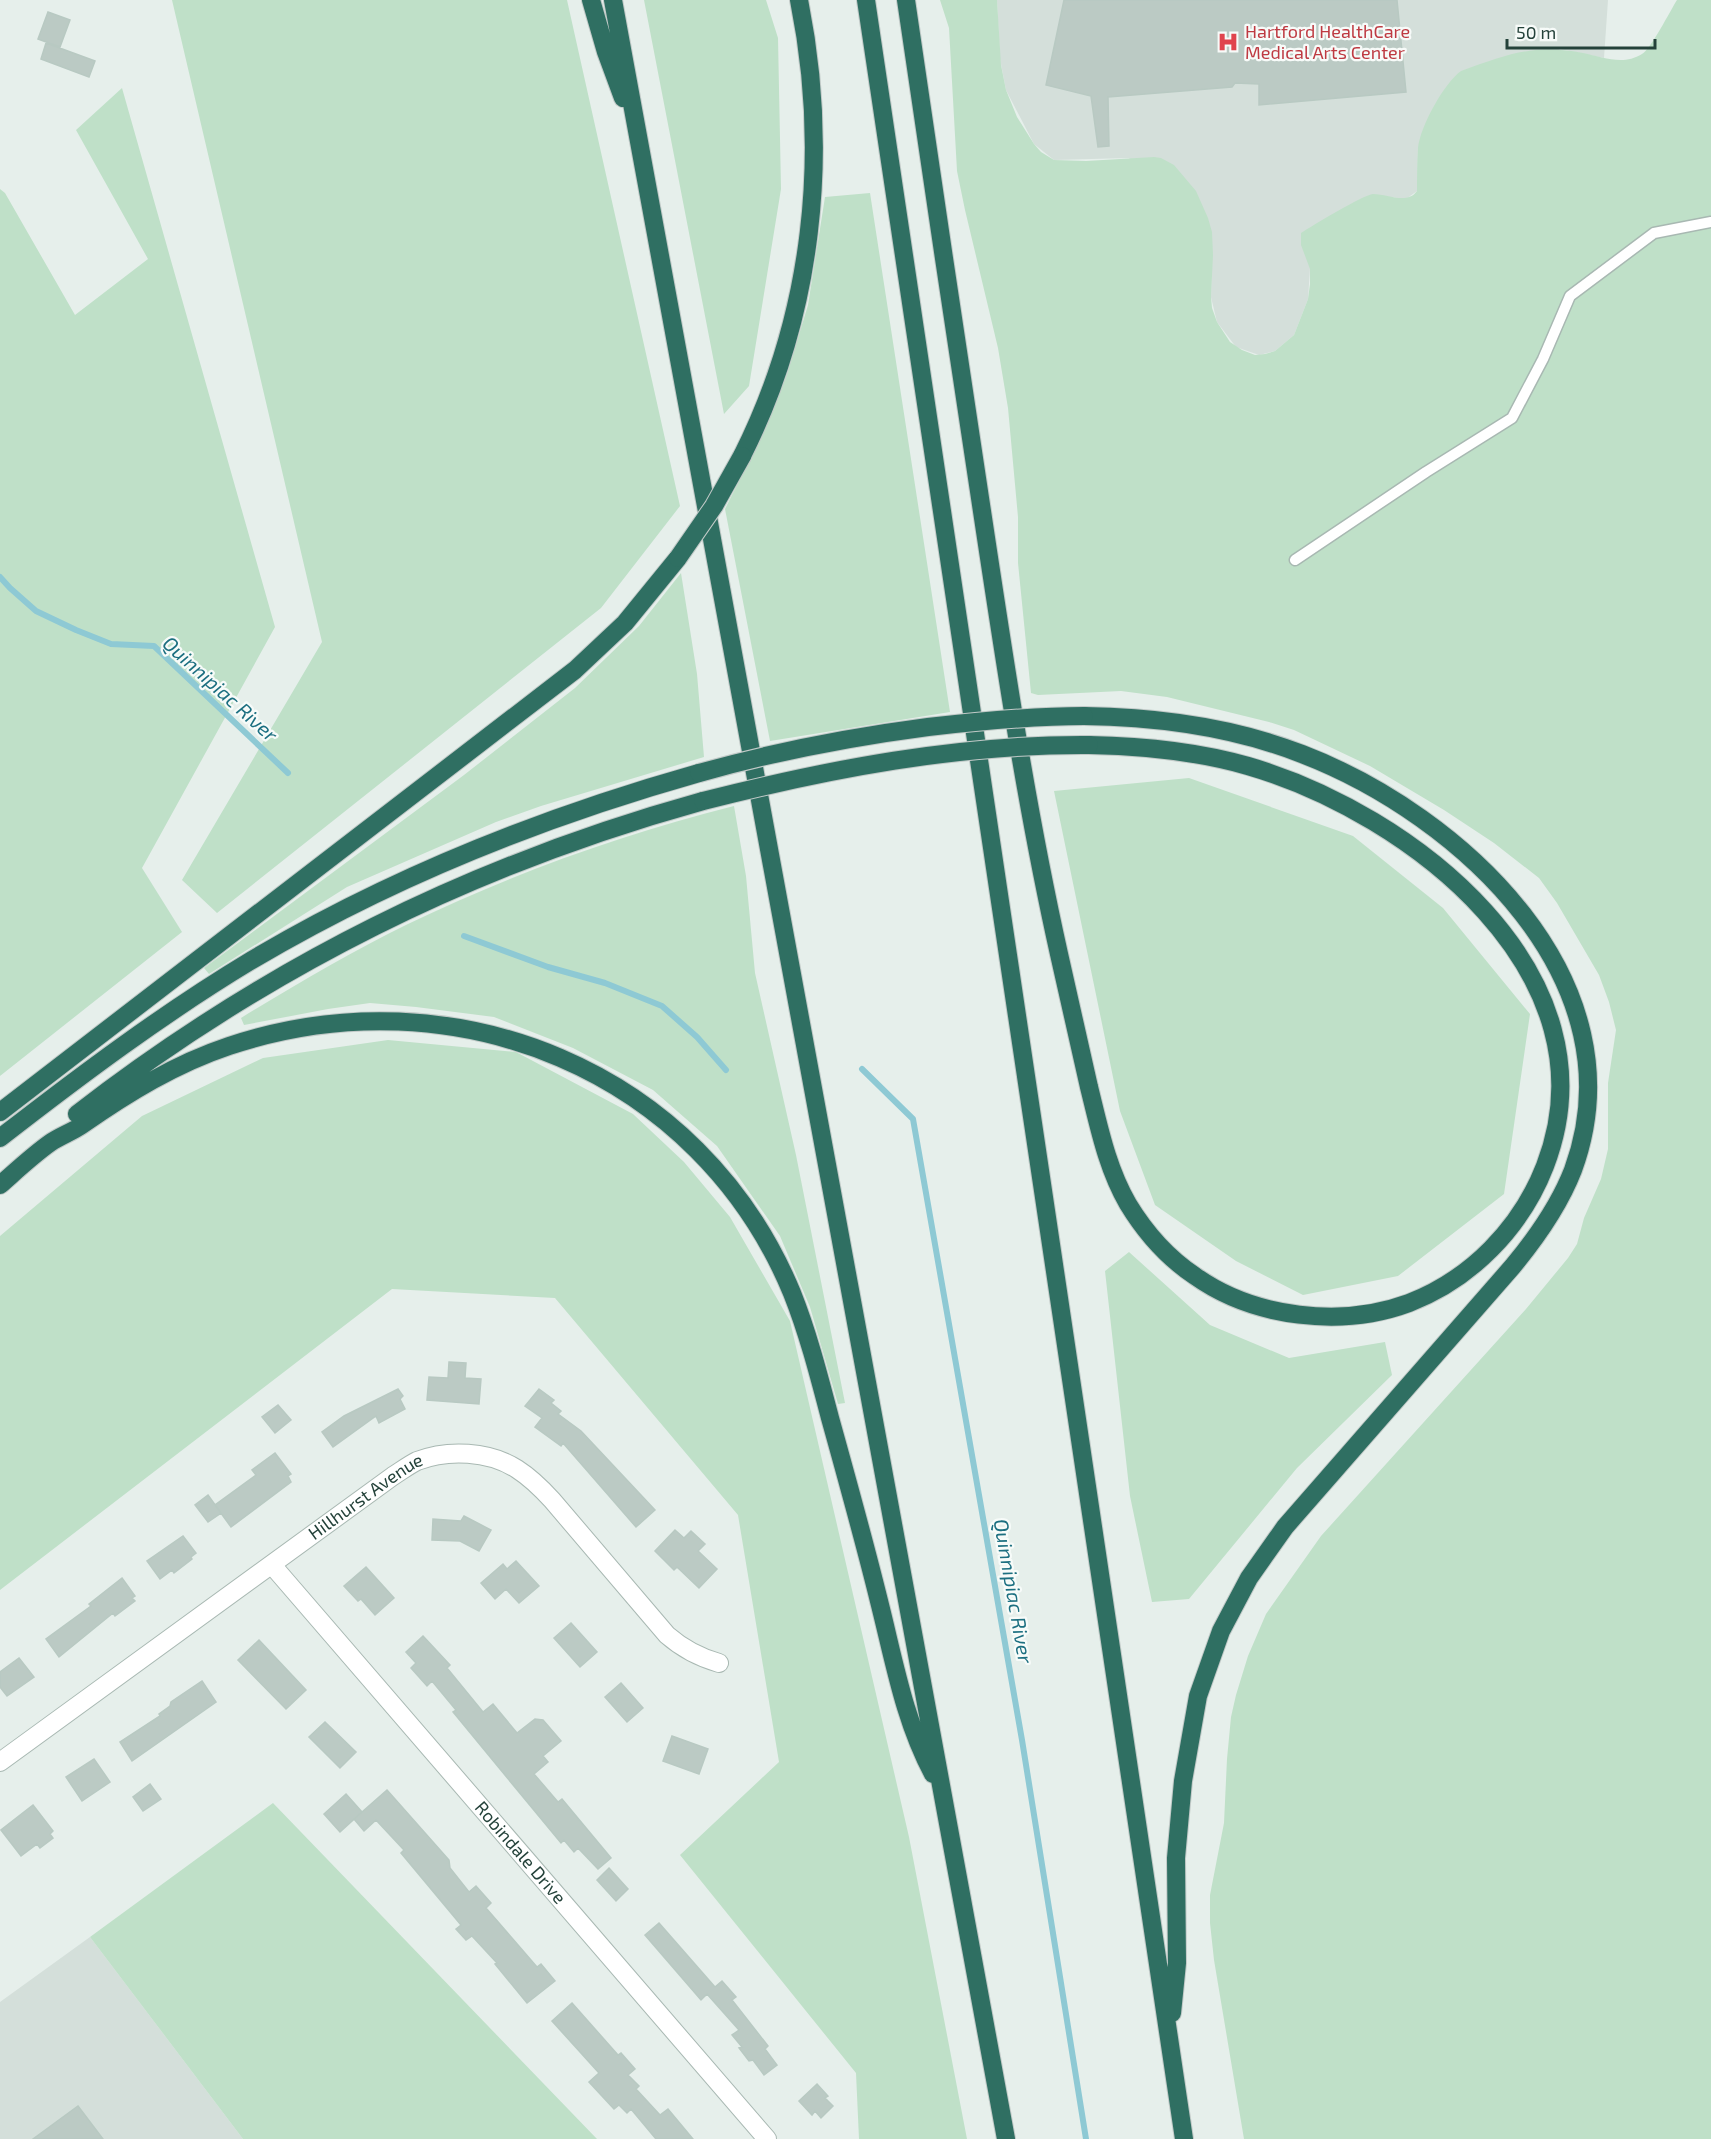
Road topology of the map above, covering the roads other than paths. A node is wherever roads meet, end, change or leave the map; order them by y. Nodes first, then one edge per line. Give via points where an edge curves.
1 (591, 0) edge
2 (613, 0) edge
3 (799, 0) edge
4 (866, 0) edge
5 (906, 0) edge
6 (638, 133) junction
7 (1711, 222) edge
8 (1295, 560) dead end
9 (0, 1112) edge
10 (0, 1138) edge
11 (52, 1142) junction
12 (0, 1185) edge
13 (272, 1565) junction
14 (719, 1663) dead end
15 (0, 1762) edge
16 (942, 1792) junction
17 (1169, 2036) junction
18 (767, 2139) edge
19 (1006, 2139) edge
20 (1185, 2139) edge

1 - 6 highway via 616,81
2 - 6 highway
3 - 9 highway, bridge via 810,63 815,171 811,228 798,296 766,404 714,506 678,558 630,616 574,670
4 - 17 highway
5 - 11 highway, bridge via 1011,710 1050,914 1073,1017 1099,1129 1117,1181 1140,1222 1198,1279 1256,1305 1293,1313 1353,1315 1412,1301 1457,1277 1513,1224 1536,1188 1554,1137 1559,1081 1554,1037 1541,996 1513,946 1438,867 1397,836 1337,800 1225,759 1153,748 1089,745 1017,747 910,759 704,801 591,835 428,899 356,934 164,1050 77,1113
6 - 16 highway
7 - 8 lane via 1654,233 1570,296 1512,418
10 - 17 highway, bridge via 181,1005 322,920 509,835 608,800 799,748 896,731 987,721 1084,716 1157,720 1209,728 1286,748 1366,784 1440,833 1504,892 1529,922 1550,953 1571,998 1586,1065 1586,1107 1580,1145 1552,1212 1513,1266 1285,1527 1249,1578 1221,1631 1198,1696 1183,1781 1176,1858 1177,1963
11 - 12 highway
11 - 16 highway via 144,1084 214,1051 329,1024 440,1024 513,1040 579,1066 648,1109 684,1138 739,1200 769,1246 792,1293 848,1484 904,1706
13 - 14 street, Hillhurst Avenue via 416,1462 441,1454 491,1458 515,1467 541,1487 667,1635 683,1649
13 - 15 street, Hillhurst Avenue
13 - 18 street, Robindale Drive
16 - 19 highway
17 - 20 highway

